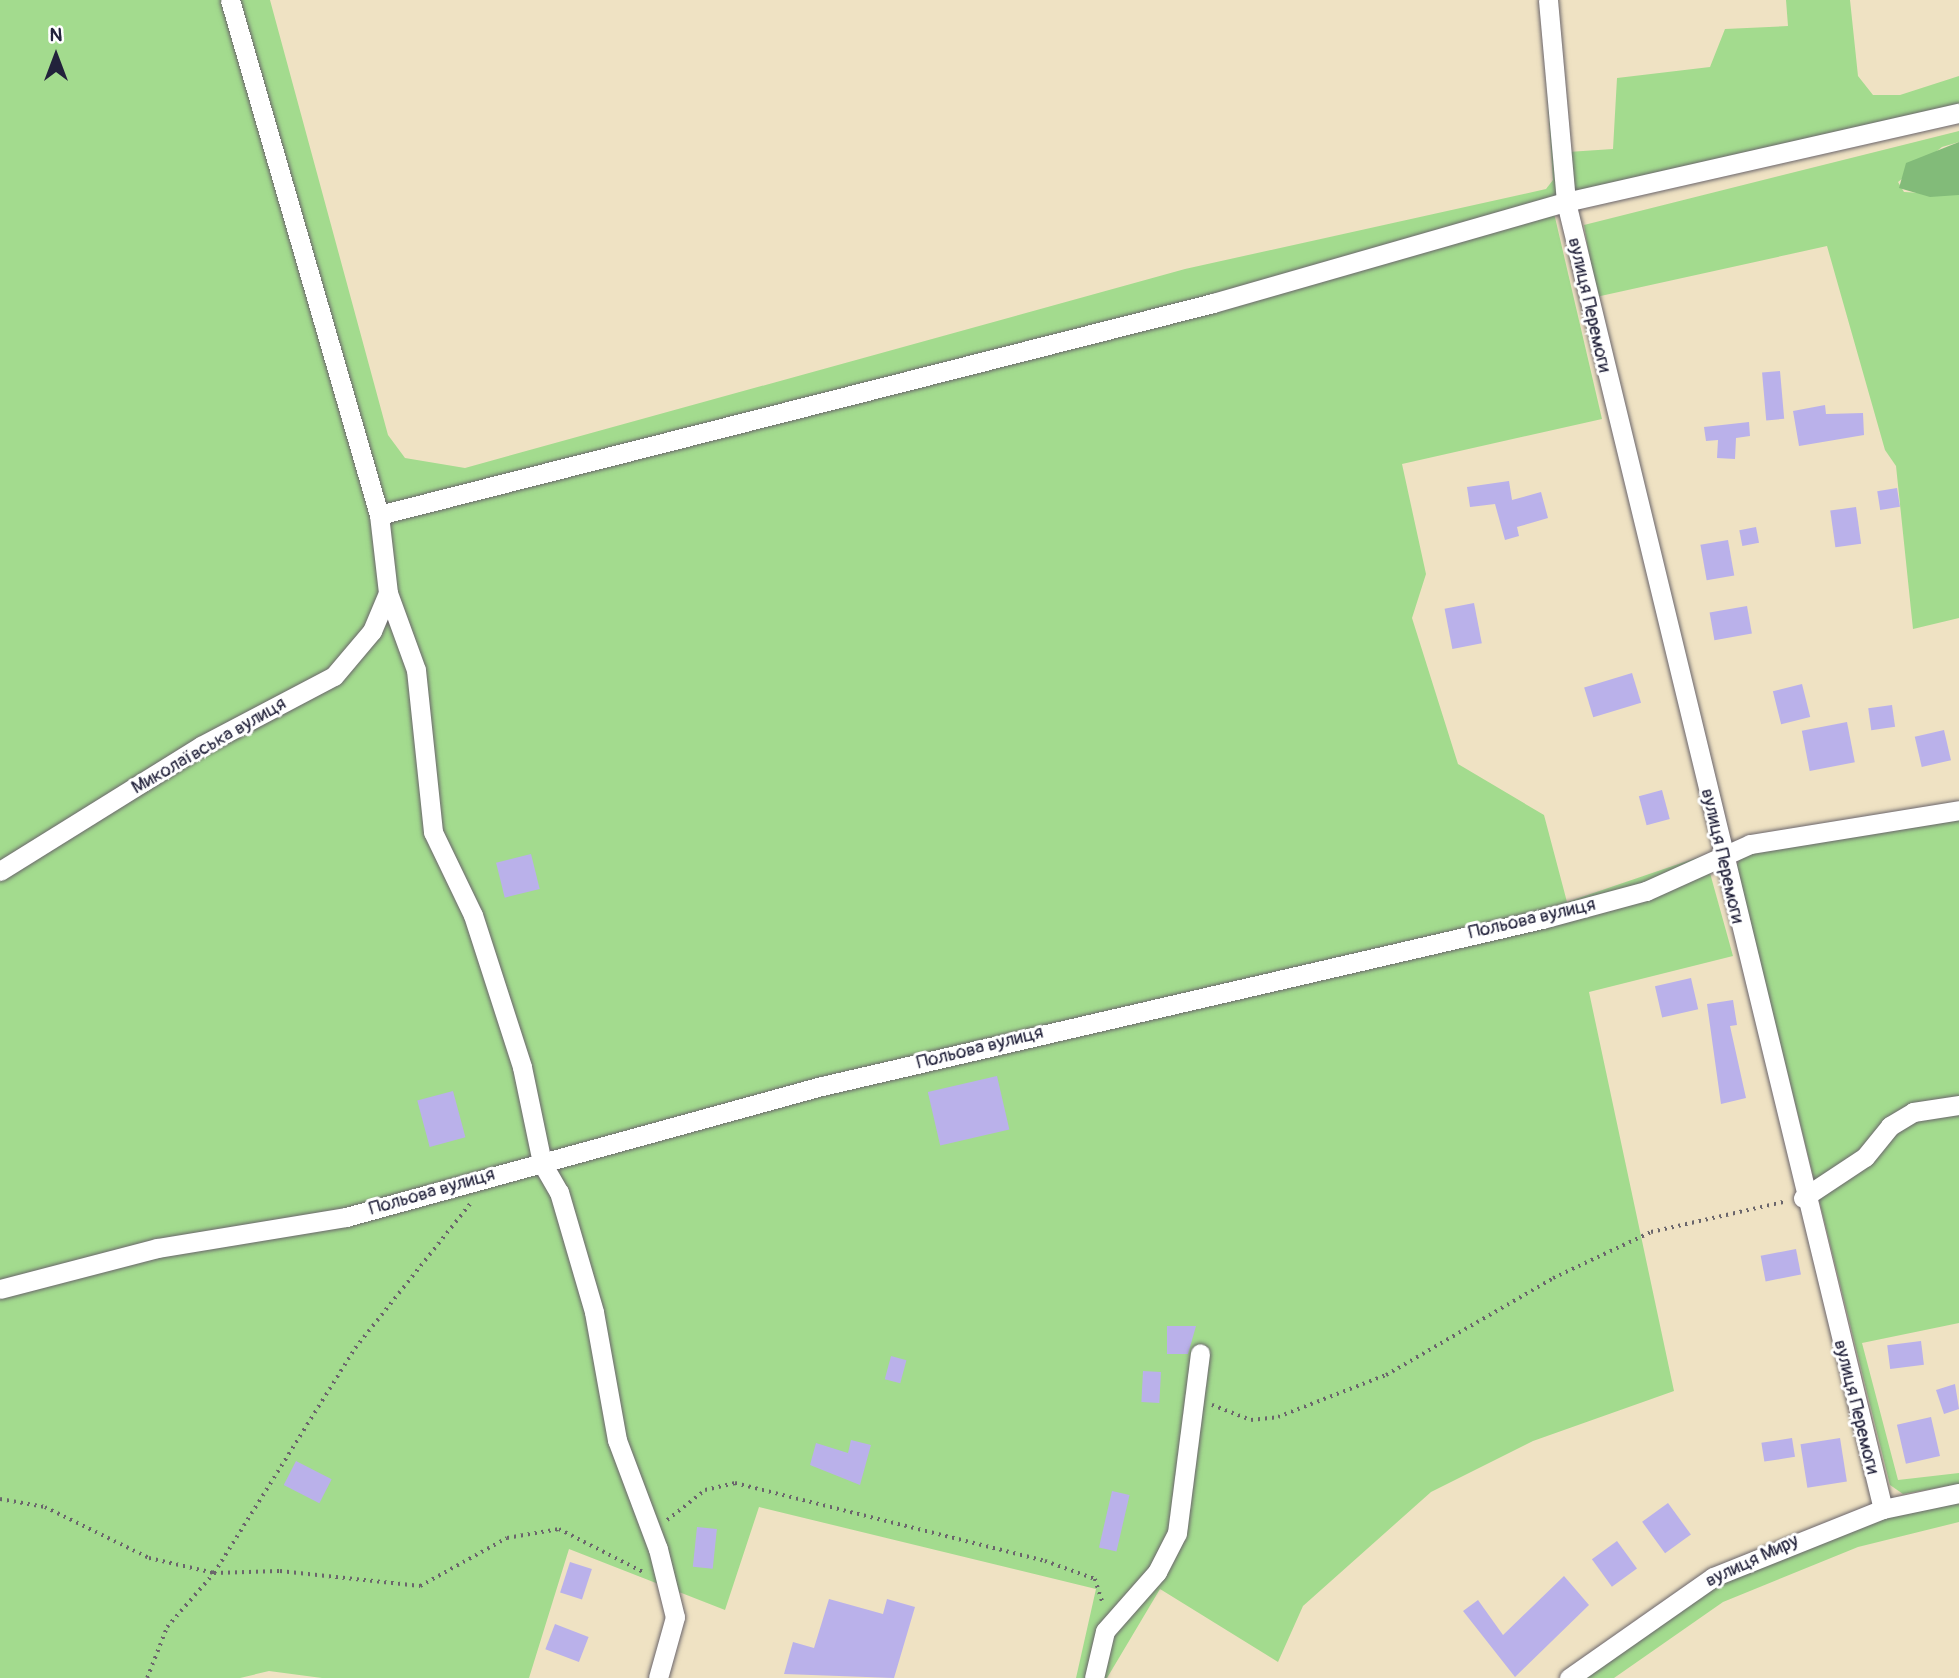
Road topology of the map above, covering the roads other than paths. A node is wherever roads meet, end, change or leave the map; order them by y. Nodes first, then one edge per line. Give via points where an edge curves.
1 (230, 0) edge
2 (1548, 0) edge
3 (1959, 114) edge
4 (1566, 202) junction
5 (379, 515) junction
6 (388, 593) junction
7 (1959, 810) edge
8 (1722, 852) junction
9 (0, 871) edge
10 (1959, 1105) edge
11 (542, 1163) junction
12 (1803, 1198) junction
13 (0, 1289) edge
14 (1200, 1353) dead end
15 (1959, 1493) edge
16 (1882, 1509) junction
17 (658, 1678) edge
18 (1094, 1678) edge
19 (1569, 1678) edge

1 - 5 street
2 - 4 street, вулиця Перемоги
3 - 4 street
4 - 5 street via 1213,303
4 - 8 street, вулиця Перемоги
5 - 6 street
6 - 9 street, Миколаївська вулиця via 372,631 334,677 201,746
6 - 11 street via 416,670 433,832 473,915 522,1067
7 - 8 street, Польова вулиця
8 - 11 street, Польова вулиця via 1646,891 1568,912 835,1083
8 - 12 street, вулиця Перемоги
10 - 12 street via 1913,1112 1890,1126 1865,1157
11 - 13 street, Польова вулиця via 346,1217 156,1248
11 - 17 street via 570,1225 594,1312 617,1440 658,1549 675,1617
12 - 16 street, вулиця Перемоги
14 - 18 street via 1198,1399 1177,1533 1157,1572 1105,1631
15 - 16 street, вулиця Миру
16 - 19 street, вулиця Миру via 1713,1577

